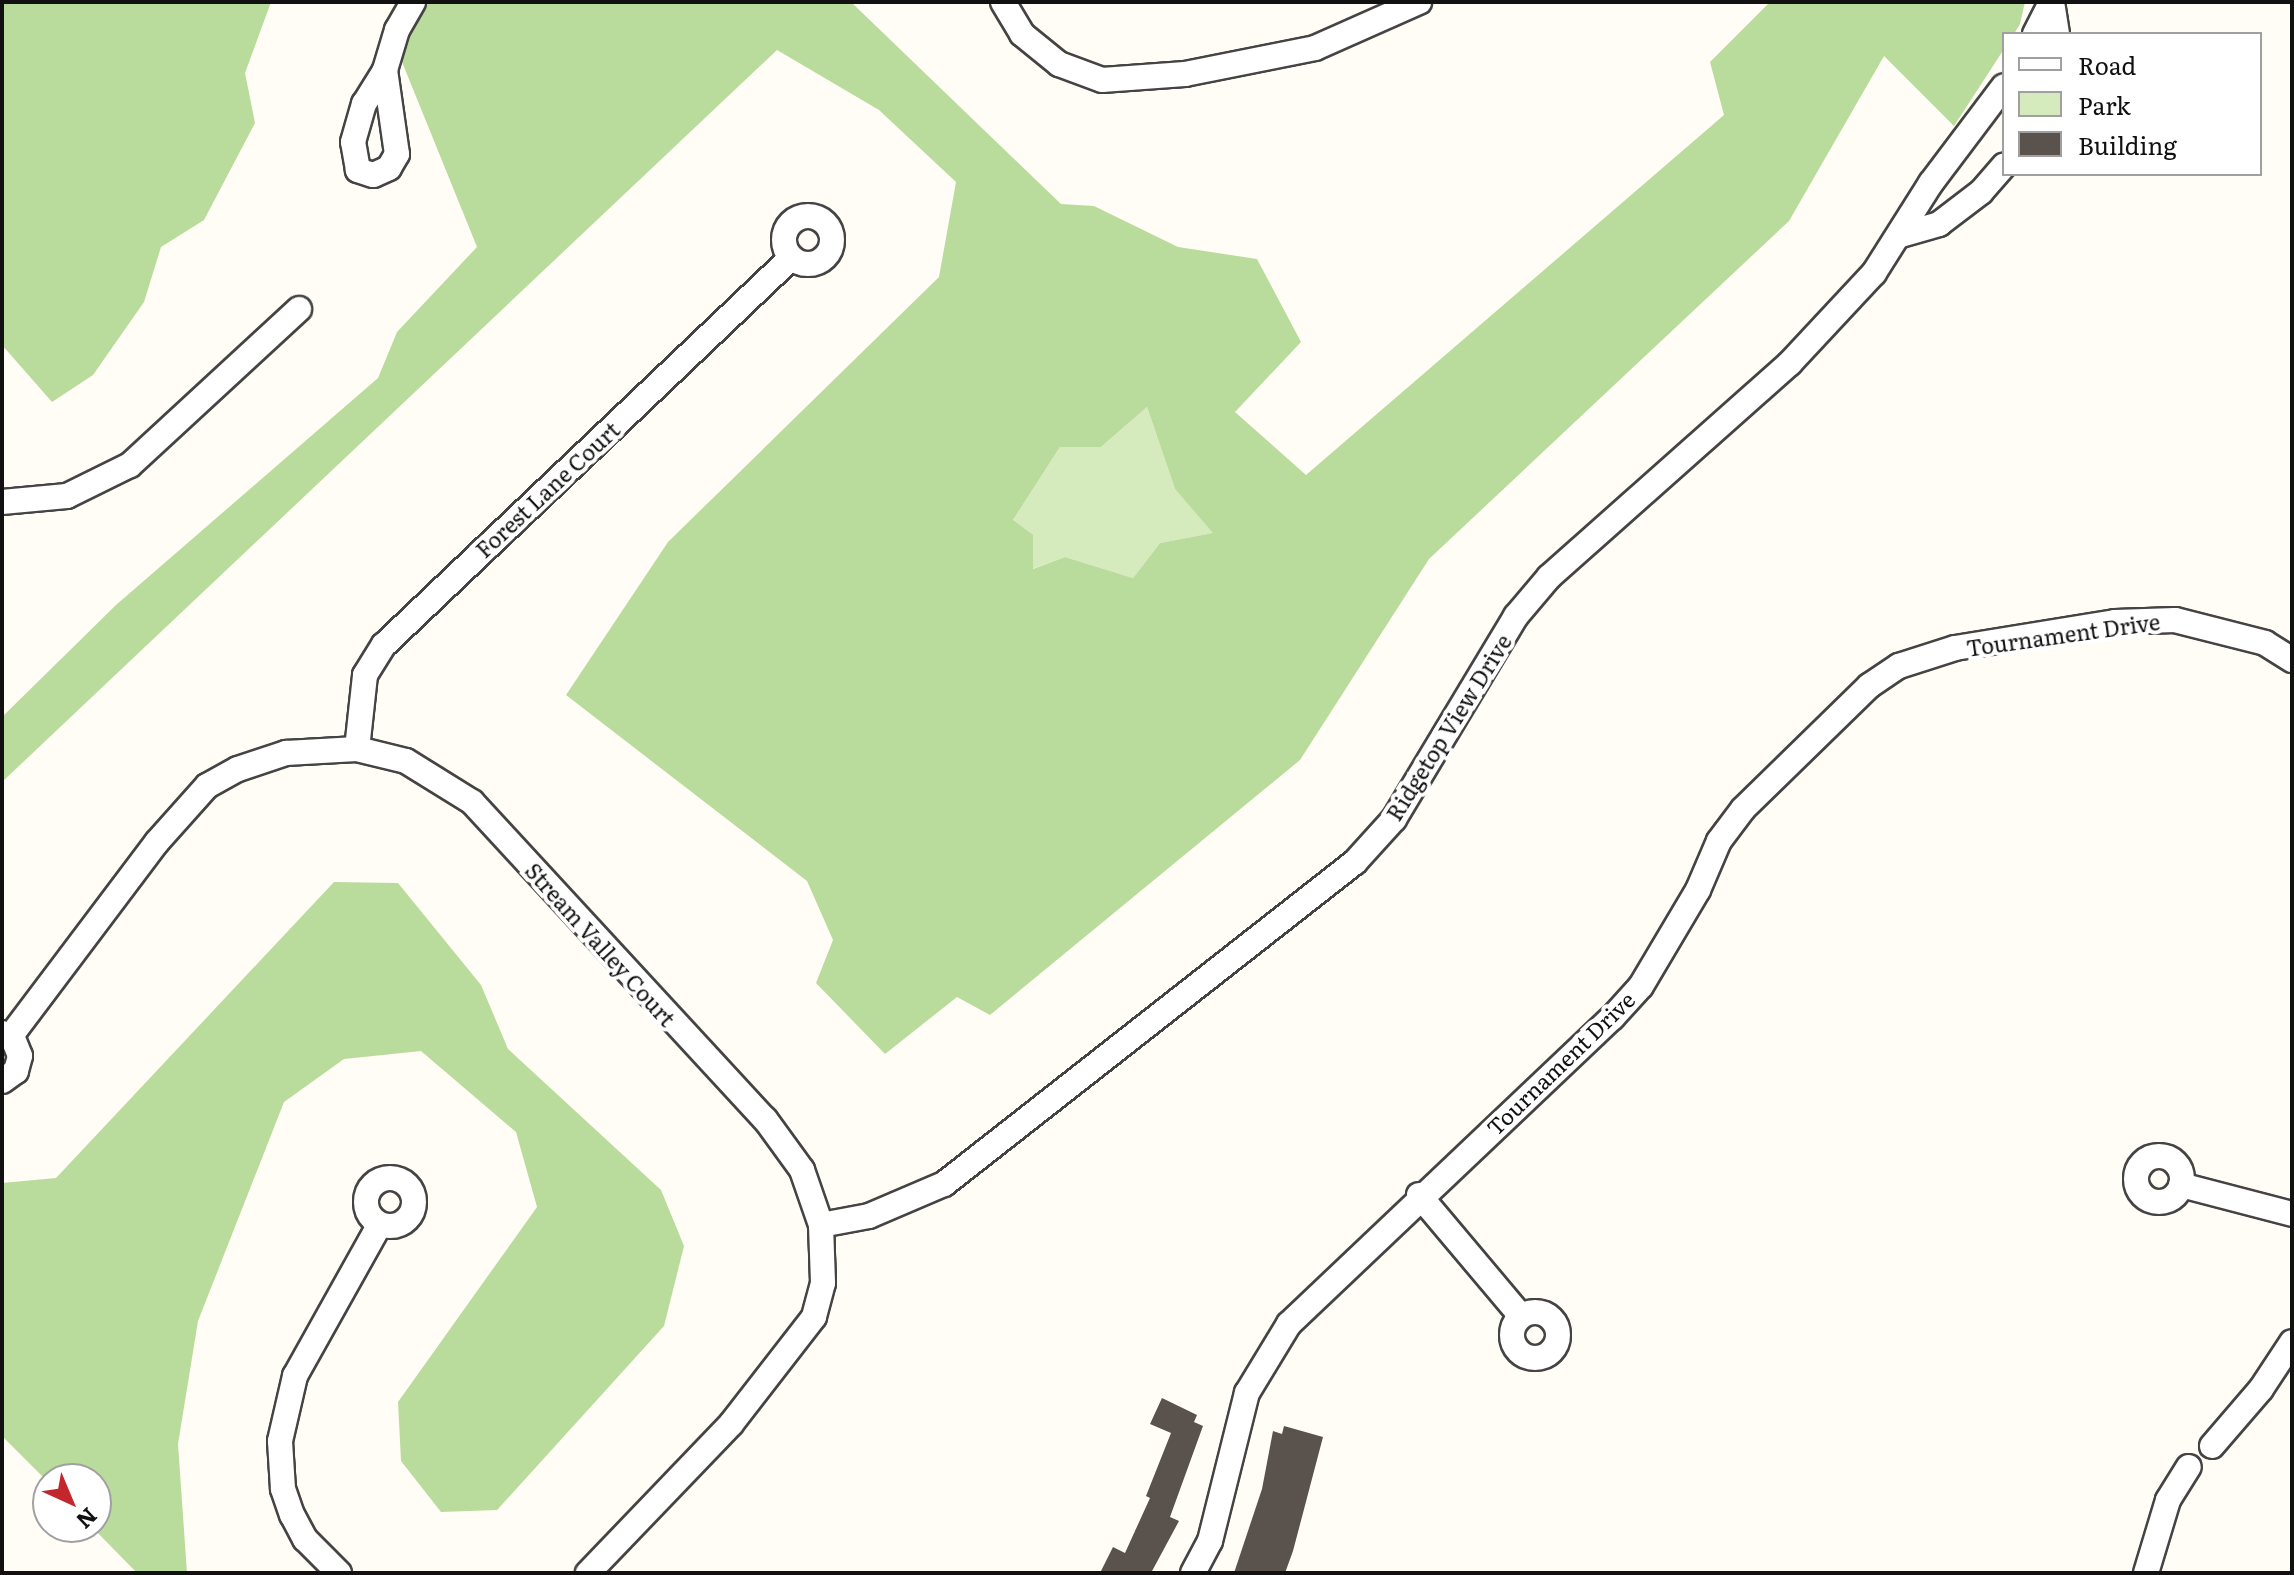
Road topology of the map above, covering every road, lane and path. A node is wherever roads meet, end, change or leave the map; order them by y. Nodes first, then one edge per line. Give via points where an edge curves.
1 (413, 2) edge
2 (1003, 2) edge
3 (1419, 2) edge
4 (2052, 2) edge
5 (2036, 32) edge
6 (2057, 32) edge
7 (385, 70) dead end
8 (2002, 89) edge
9 (2002, 168) edge
10 (1901, 235) junction
11 (791, 258) dead end
12 (299, 309) dead end
13 (2, 502) edge
14 (2292, 660) edge
15 (357, 749) junction
16 (6, 1035) edge
17 (2, 1081) edge
18 (2181, 1185) dead end
19 (1419, 1195) junction
20 (2292, 1214) edge
21 (380, 1224) dead end
22 (821, 1225) junction
23 (1521, 1316) dead end
24 (2292, 1342) edge
25 (2212, 1446) dead end
26 (2189, 1467) dead end
27 (339, 1573) edge
28 (588, 1573) edge
29 (1193, 1573) edge
30 (2146, 1573) edge

1 - 7 street via 397,30
2 - 3 street via 1022,34 1059,64 1102,80 1185,74 1315,48
4 - 5 street
4 - 6 street
8 - 10 street, Ridgetop View Drive via 1931,183
9 - 10 street via 1939,224
10 - 22 street, Ridgetop View Drive via 1874,273 1790,363 1549,577 1516,616 1394,819 1355,862 944,1184 869,1216
11 - 15 street, Forest Lane Court via 384,645 365,675
12 - 13 street via 130,465 67,496
14 - 19 street, Tournament Drive via 2265,643 2175,620 2056,631 1955,648 1899,666 1869,686 1743,809 1719,841 1698,890 1641,986 1612,1018
15 - 16 street, Stream Valley Court via 286,753 207,786
15 - 22 street, Stream Valley Court via 406,761 472,802 765,1119 802,1170
16 - 17 street, Stream Valley Court via 19,1048 19,1064
18 - 20 street
19 - 23 street
19 - 29 street, Tournament Drive via 1301,1310 1266,1355 1247,1393 1210,1541
21 - 27 street via 295,1376 280,1441 283,1489 292,1515 305,1539
22 - 28 street, Stream Valley Court via 823,1283 814,1317 749,1403
24 - 25 street via 2261,1389
26 - 30 street via 2168,1500

